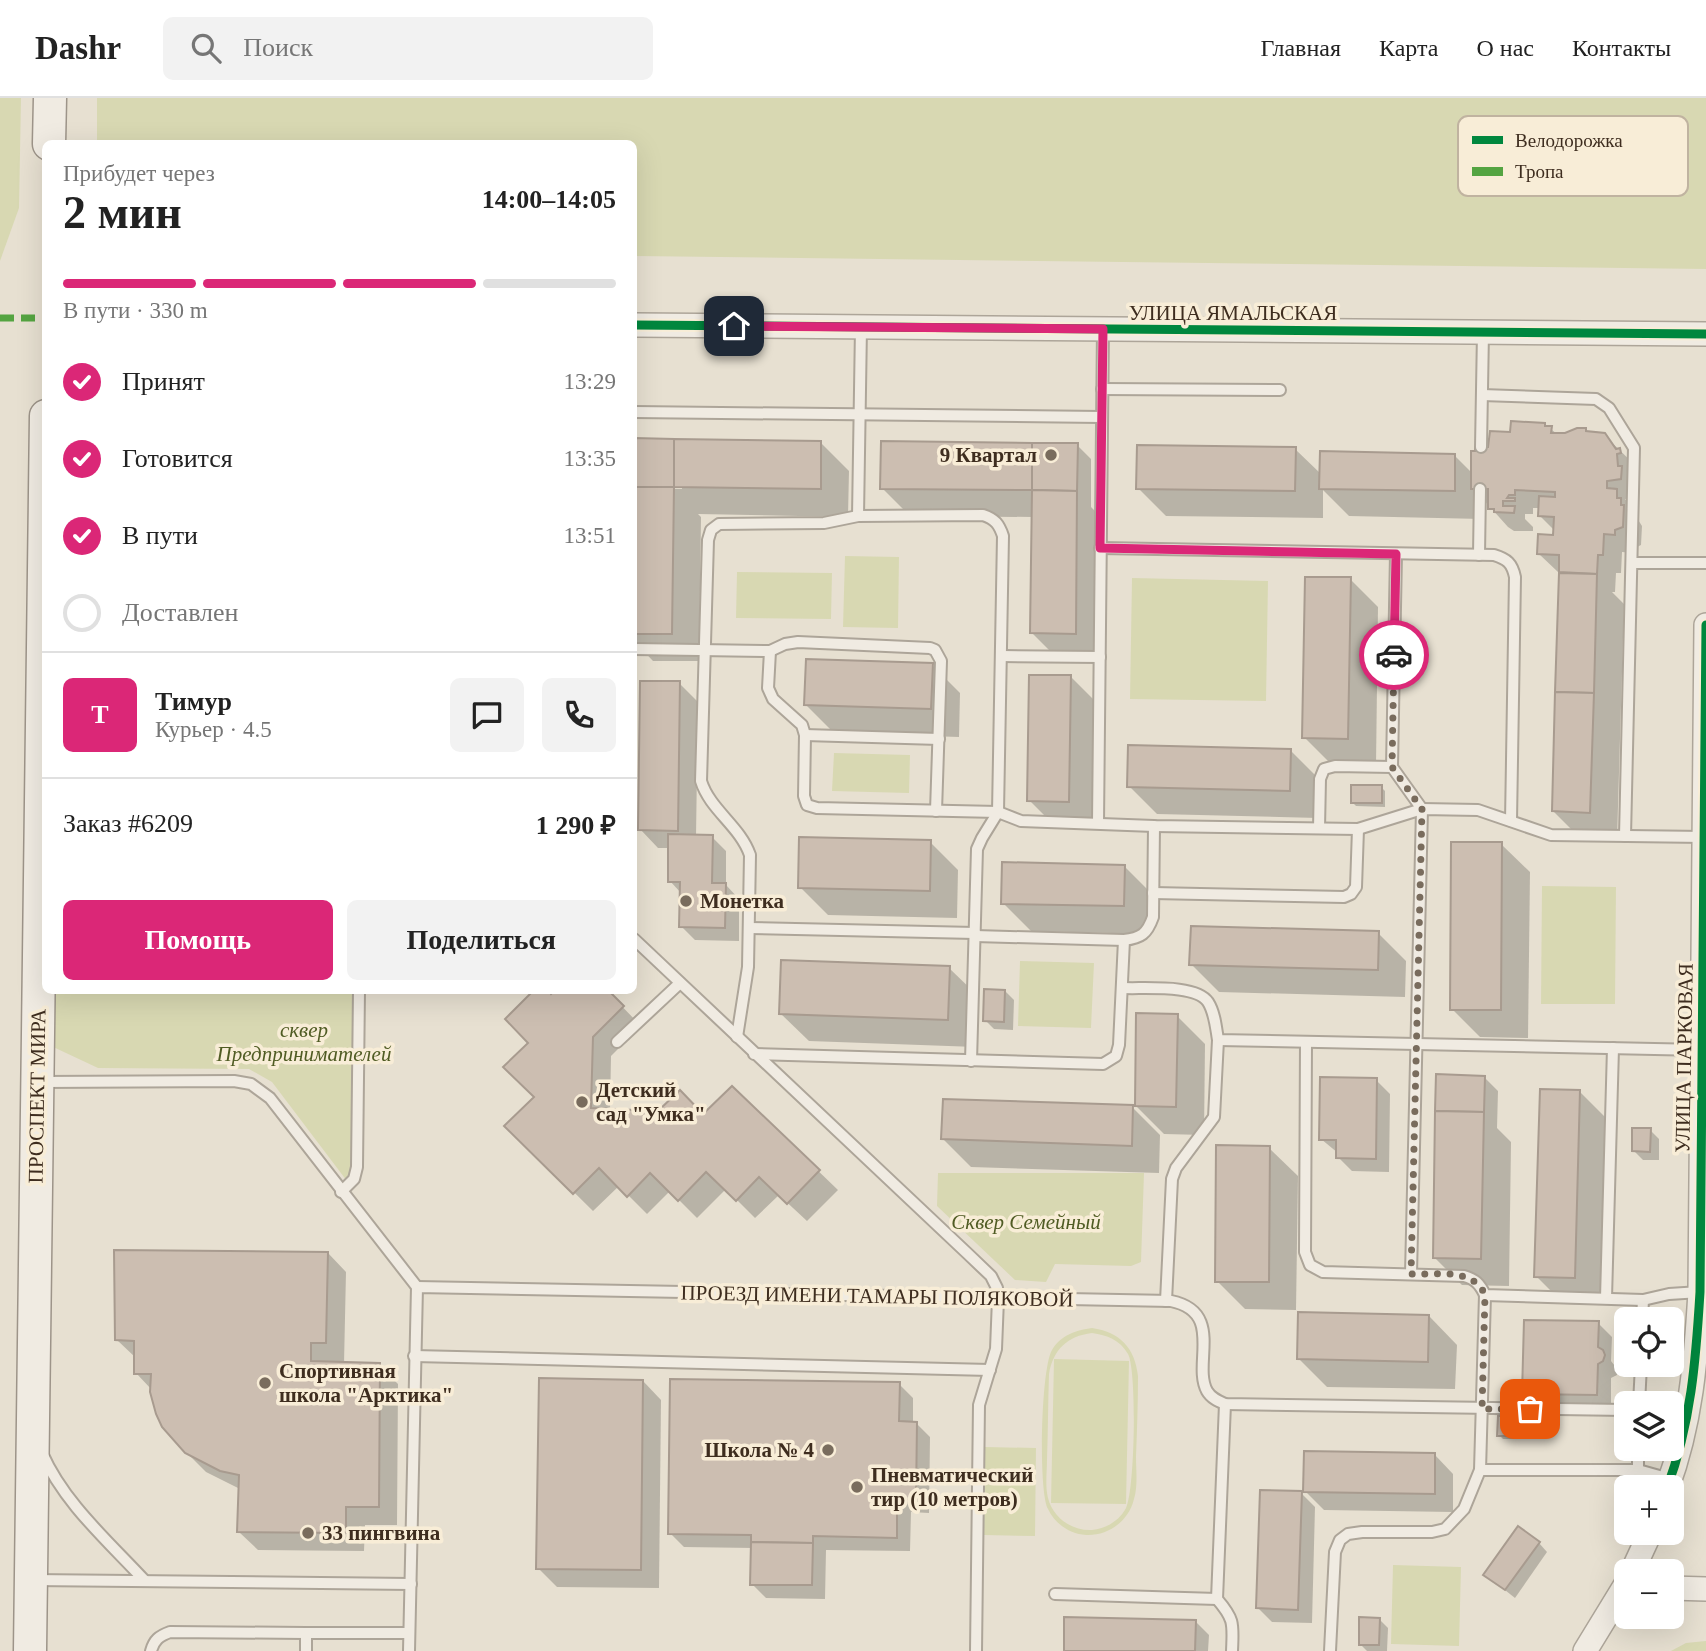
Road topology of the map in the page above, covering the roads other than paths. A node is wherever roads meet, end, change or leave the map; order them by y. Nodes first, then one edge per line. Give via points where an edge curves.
1 (50, 98) edge
2 (49, 140) edge
3 (637, 324) edge
4 (861, 327) junction
5 (1103, 329) junction
6 (1483, 332) junction
7 (1706, 334) edge
8 (1102, 389) junction
9 (1280, 390) dead end
10 (1482, 395) junction
11 (637, 412) edge
12 (859, 415) junction
13 (1101, 417) junction
14 (1481, 447) dead end
15 (1480, 489) dead end
16 (858, 516) junction
17 (1100, 548) junction
18 (1396, 554) junction
19 (1479, 555) junction
20 (1632, 563) junction
21 (1706, 563) edge
22 (1706, 625) edge
23 (637, 649) edge
24 (705, 650) junction
25 (770, 651) junction
26 (1002, 656) junction
27 (1100, 657) junction
28 (805, 735) junction
29 (939, 739) junction
30 (1392, 767) junction
31 (1705, 808) edge
32 (1422, 809) junction
33 (936, 811) junction
34 (998, 812) junction
35 (1511, 821) junction
36 (1098, 823) junction
37 (1154, 827) junction
38 (1319, 828) junction
39 (1358, 829) junction
40 (1625, 836) junction
41 (1704, 837) junction
42 (1153, 893) junction
43 (42, 902) edge
44 (749, 928) junction
45 (975, 934) junction
46 (1124, 940) junction
47 (637, 942) edge
48 (1704, 952) edge
49 (680, 983) junction
50 (1123, 988) junction
51 (359, 994) edge
52 (737, 1037) junction
53 (1218, 1040) junction
54 (617, 1042) dead end
55 (1306, 1042) junction
56 (1417, 1044) junction
57 (1613, 1048) junction
58 (1702, 1050) junction
59 (754, 1054) junction
60 (971, 1061) junction
61 (37, 1082) junction
62 (341, 1192) junction
63 (1411, 1274) junction
64 (417, 1287) junction
65 (1700, 1292) junction
66 (1485, 1295) junction
67 (1606, 1298) junction
68 (998, 1299) junction
69 (1643, 1300) junction
70 (1166, 1301) junction
71 (1643, 1307) edge
72 (1701, 1354) edge
73 (414, 1356) junction
74 (990, 1370) junction
75 (1225, 1404) junction
76 (1482, 1409) junction
77 (1614, 1410) edge
78 (32, 1429) junction
79 (1638, 1461) edge
80 (1480, 1470) junction
81 (1638, 1470) junction
82 (1650, 1475) edge
83 (1670, 1475) edge
84 (30, 1580) junction
85 (145, 1581) junction
86 (411, 1584) junction
87 (1684, 1588) edge
88 (1706, 1589) edge
89 (1055, 1594) dead end
90 (1217, 1599) junction
91 (1614, 1604) edge
92 (306, 1633) junction
93 (410, 1633) junction
94 (30, 1651) edge
95 (151, 1651) edge
96 (306, 1651) edge
97 (409, 1651) edge
98 (976, 1651) edge
99 (1232, 1651) edge
100 (1330, 1651) edge
101 (1585, 1651) edge

1 - 2 main road
3 - 4 street, УЛИЦА ЯМАЛЬСКАЯ
4 - 5 street, УЛИЦА ЯМАЛЬСКАЯ
4 - 12 lane
5 - 6 street, УЛИЦА ЯМАЛЬСКАЯ
5 - 8 lane
6 - 7 street, УЛИЦА ЯМАЛЬСКАЯ
6 - 10 lane
8 - 9 lane
8 - 13 lane
10 - 14 lane
10 - 20 lane via 1586,397 1609,408 1634,448
11 - 12 lane
12 - 13 lane
12 - 16 lane
13 - 17 lane
15 - 19 lane
16 - 24 lane via 807,524 729,522 711,530
16 - 26 lane via 992,518 1003,536
17 - 18 lane
17 - 27 lane
18 - 19 lane
18 - 30 lane
19 - 35 lane via 1505,559 1513,566 1515,577
20 - 21 lane
20 - 40 lane
22 - 31 street, УЛИЦА ПАРКОВАЯ
23 - 24 lane
24 - 25 lane
24 - 44 lane via 701,781 705,793 746,842 750,855
25 - 28 lane via 768,688 773,699 802,725
25 - 29 lane via 797,642 935,650 941,661
26 - 27 lane
26 - 34 lane
27 - 36 lane
28 - 29 lane
28 - 33 lane via 807,805
29 - 33 lane
30 - 32 lane
30 - 38 lane via 1324,769
31 - 41 street, УЛИЦА ПАРКОВАЯ
32 - 35 lane via 1478,810
32 - 39 lane
32 - 56 lane
33 - 34 lane
34 - 36 lane via 1021,821
34 - 45 lane via 977,849
35 - 40 lane via 1551,835
36 - 37 lane
37 - 38 lane
37 - 42 lane
38 - 39 lane
39 - 42 lane via 1356,887 1344,897
40 - 41 lane
41 - 48 street, УЛИЦА ПАРКОВАЯ
42 - 46 lane via 1149,929 1140,938
43 - 61 main road, ПРОСПЕКТ МИРА
44 - 45 lane
44 - 52 lane
45 - 46 lane
45 - 60 lane
46 - 50 lane
47 - 49 lane
48 - 58 street, УЛИЦА ПАРКОВАЯ
49 - 52 lane
49 - 54 lane
50 - 53 lane via 1200,994 1213,1013
50 - 60 lane via 1119,1045 1116,1056 1103,1064
51 - 62 lane via 357,1167 354,1179
52 - 59 lane
53 - 55 lane
53 - 70 lane via 1214,1117 1171,1179
55 - 56 lane
55 - 63 lane via 1305,1252 1310,1265 1322,1272
56 - 57 lane
56 - 63 lane
57 - 58 lane
57 - 67 lane
58 - 65 street, УЛИЦА ПАРКОВАЯ
59 - 60 lane
59 - 68 lane via 991,1276
61 - 62 lane via 251,1084 270,1098
61 - 78 main road, ПРОСПЕКТ МИРА
62 - 64 lane
63 - 66 lane via 1472,1278
64 - 68 lane, ПРОЕЗД ИМЕНИ ТАМАРЫ ПОЛЯКОВОЙ
64 - 73 lane
65 - 69 lane
65 - 72 street, УЛИЦА ПАРКОВАЯ
66 - 67 lane
66 - 76 lane
67 - 69 lane
68 - 70 lane, ПРОЕЗД ИМЕНИ ТАМАРЫ ПОЛЯКОВОЙ
68 - 74 lane via 996,1349
69 - 71 lane
70 - 75 lane, ПРОЕЗД ИМЕНИ ТАМАРЫ ПОЛЯКОВОЙ via 1182,1303 1200,1322 1208,1393
72 - 83 street, УЛИЦА ПАРКОВАЯ
73 - 74 lane
73 - 86 lane
74 - 98 lane via 979,1405
75 - 76 lane
75 - 90 lane
76 - 77 lane
76 - 80 lane
78 - 84 main road, ПРОСПЕКТ МИРА
78 - 85 lane via 72,1502
79 - 81 lane
80 - 81 lane
80 - 100 lane via 1464,1509 1445,1529 1362,1532 1340,1540 1335,1552
81 - 82 lane
84 - 85 lane
84 - 94 main road, ПРОСПЕКТ МИРА
85 - 86 lane
86 - 93 lane
87 - 88 street
89 - 90 lane
90 - 99 lane via 1230,1614
91 - 101 street
92 - 93 lane
92 - 95 lane via 170,1632 154,1641
92 - 96 lane
93 - 97 lane

